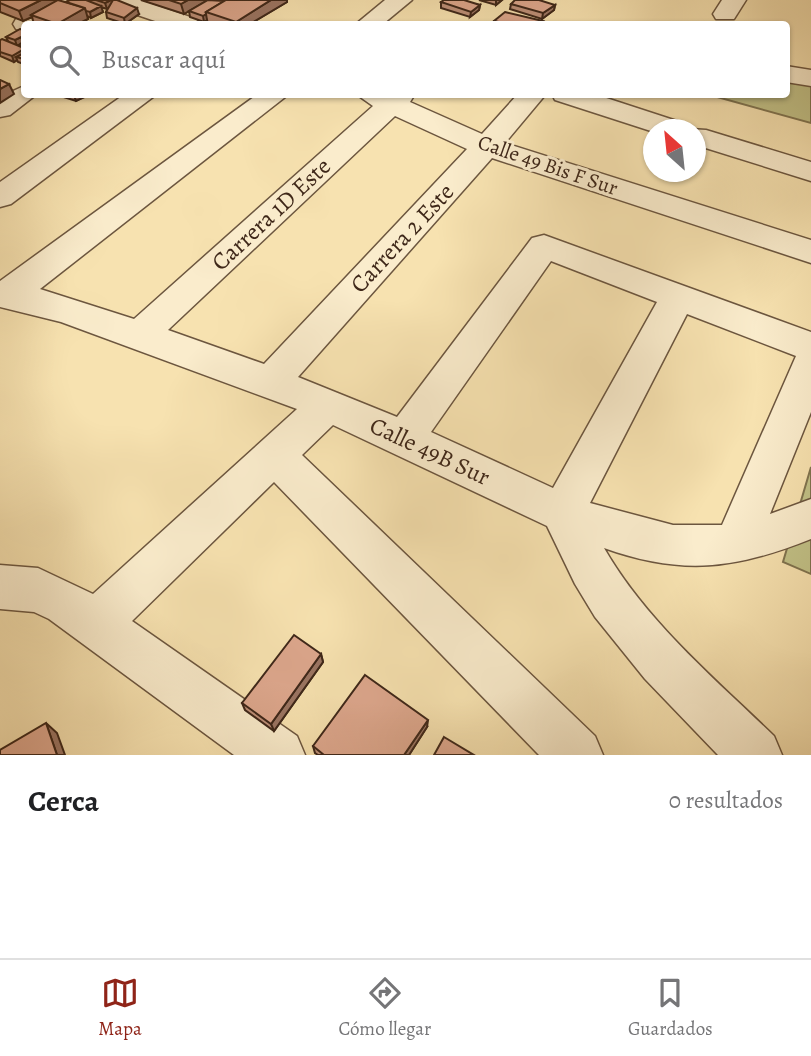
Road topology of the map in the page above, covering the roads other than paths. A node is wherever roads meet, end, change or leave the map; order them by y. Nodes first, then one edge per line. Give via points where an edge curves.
1 (71, 0) edge
2 (116, 0) edge
3 (400, 0) edge
4 (147, 19) edge
5 (30, 21) edge
6 (372, 21) edge
7 (21, 95) edge
8 (138, 98) edge
9 (271, 98) edge
10 (387, 98) edge
11 (529, 98) edge
12 (577, 98) edge
13 (0, 109) edge
14 (643, 119) edge
15 (706, 139) edge
16 (487, 146) junction
17 (811, 172) edge
18 (0, 197) edge
19 (811, 252) edge
20 (4, 295) edge
21 (678, 296) junction
22 (140, 335) junction
23 (811, 347) edge
24 (811, 364) edge
25 (271, 382) junction
26 (328, 405) junction
27 (404, 438) junction
28 (274, 455) junction
29 (563, 512) junction
30 (811, 519) edge
31 (736, 544) junction
32 (0, 587) edge
33 (95, 624) junction
34 (278, 755) edge
35 (576, 755) edge
36 (755, 755) edge

1 - 5 street
2 - 4 street
3 - 6 street
7 - 13 street
8 - 18 street
9 - 20 street
10 - 16 street, Calle 49 Bis F Sur
10 - 22 street, Carrera 1D Este
11 - 16 street, Carrera 2 Este
12 - 14 street
15 - 17 street
16 - 19 street, Calle 49 Bis F Sur
16 - 25 street, Carrera 2 Este
20 - 22 street, Calle 49B Sur
21 - 23 street
21 - 27 street via 544,246
21 - 29 street
22 - 25 street, Calle 49B Sur
24 - 31 street
25 - 26 street, Calle 49B Sur
26 - 27 street, Calle 49B Sur
26 - 28 street
27 - 29 street, Calle 49B Sur
28 - 33 street
28 - 35 street
29 - 31 street, Calle 49B Sur via 674,545
29 - 36 street via 584,558 613,602
30 - 31 street, Calle 49B Sur
32 - 33 street via 38,590
33 - 34 street

